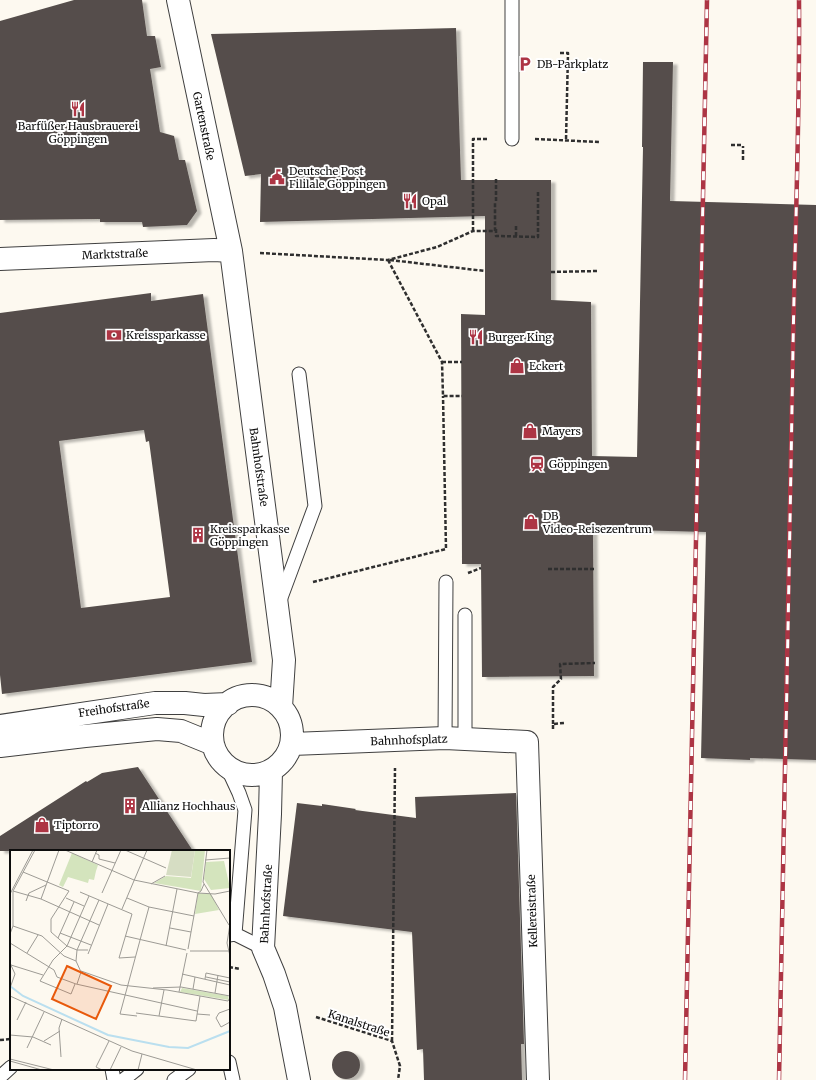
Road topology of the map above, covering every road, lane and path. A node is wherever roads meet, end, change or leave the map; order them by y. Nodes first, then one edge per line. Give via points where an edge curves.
1 (178, 0) edge
2 (512, 0) edge
3 (560, 53) dead end
4 (512, 139) junction
5 (566, 140) junction
6 (599, 142) dead end
7 (731, 145) dead end
8 (743, 160) dead end
9 (496, 179) dead end
10 (538, 191) dead end
11 (495, 203) dead end
12 (516, 226) dead end
13 (473, 231) junction
14 (516, 236) junction
15 (231, 251) junction
16 (0, 259) edge
17 (388, 260) junction
18 (485, 271) dead end
19 (596, 271) dead end
20 (551, 272) dead end
21 (442, 362) junction
22 (462, 362) dead end
23 (299, 374) dead end
24 (443, 396) junction
25 (462, 396) dead end
26 (548, 569) dead end
27 (594, 569) dead end
28 (446, 582) dead end
29 (308, 583) dead end
30 (277, 609) junction
31 (465, 615) dead end
32 (595, 663) dead end
33 (228, 704) junction
34 (281, 707) junction
35 (553, 724) dead end
36 (0, 726) edge
37 (455, 738) junction
38 (395, 740) junction
39 (527, 742) joint
40 (213, 744) junction
41 (292, 744) junction
42 (0, 746) edge
43 (226, 765) junction
44 (271, 771) junction
45 (232, 935) edge
46 (263, 948) junction
47 (285, 1008) junction
48 (10, 1039) edge
49 (0, 1040) edge
50 (392, 1042) junction
51 (10, 1068) edge
52 (112, 1070) edge
53 (136, 1070) edge
54 (188, 1070) edge
55 (0, 1077) edge
56 (114, 1080) edge
57 (123, 1080) edge
58 (174, 1080) edge
59 (299, 1080) edge
60 (398, 1080) edge
61 (538, 1080) edge

1 - 15 street, Gartenstraße
2 - 4 lane
3 - 5 path via 568,53
4 - 5 path
4 - 13 path via 473,139
5 - 6 path
7 - 8 path via 743,146
9 - 14 path via 496,236
10 - 14 path via 538,236
11 - 13 path via 495,231
12 - 14 path
13 - 17 path via 437,247
15 - 16 street, Marktstraße
15 - 17 path
15 - 30 street, Bahnhofstraße
17 - 18 path
17 - 21 path
19 - 20 path
21 - 22 path
21 - 24 path
23 - 30 lane via 315,506
24 - 25 path
24 - 29 path via 446,549
26 - 27 path
28 - 37 lane
30 - 34 street, Bahnhofstraße via 284,660
31 - 37 lane
32 - 35 path via 560,664 561,679 553,686
33 - 34 street via 249,695 261,696
33 - 36 street, Freihofstraße via 204,706 184,702 155,702
33 - 40 street via 215,721
34 - 41 street via 292,731
37 - 38 street, Bahnhofsplatz
37 - 39 street, Bahnhofsplatz
38 - 41 street, Bahnhofsplatz
38 - 50 path
39 - 61 street, Kellereistraße
40 - 42 street via 181,730 157,729
40 - 43 street
41 - 44 street via 281,764
43 - 44 street via 236,772 248,775
43 - 45 lane via 245,810
44 - 46 street, Bahnhofstraße
45 - 46 lane
46 - 47 street, Bahnhofstraße
47 - 50 path, Kanalstraße
47 - 59 street, Bahnhofstraße
48 - 49 path
50 - 60 path, Kanalstraße via 400,1066
51 - 55 lane
52 - 56 lane
53 - 57 lane
54 - 58 lane

